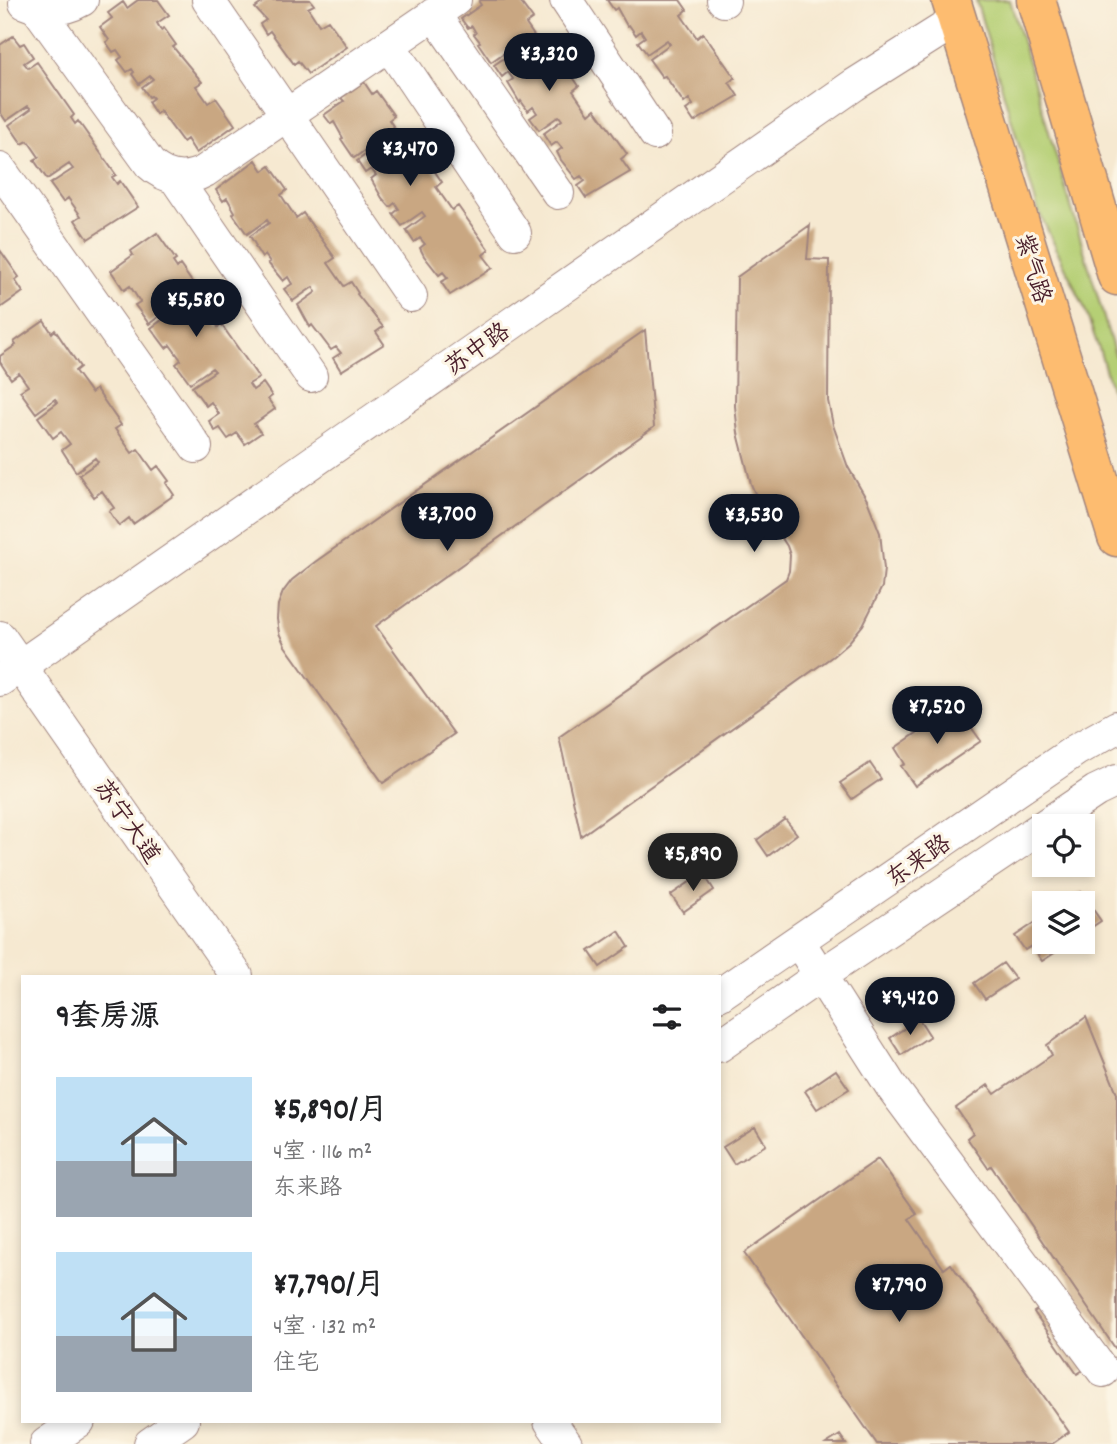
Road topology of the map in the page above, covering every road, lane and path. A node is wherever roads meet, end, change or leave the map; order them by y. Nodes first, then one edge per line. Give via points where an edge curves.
1 (82, 0) edge
2 (208, 0) edge
3 (566, 0) edge
4 (1036, 0) edge
5 (29, 4) edge
6 (444, 7) edge
7 (954, 10) edge
8 (389, 45) junction
9 (287, 115) junction
10 (655, 134) dead end
11 (0, 169) edge
12 (175, 178) junction
13 (558, 193) dead end
14 (515, 233) dead end
15 (1117, 276) edge
16 (411, 296) dead end
17 (311, 376) dead end
18 (196, 447) dead end
19 (1108, 481) edge
20 (1117, 537) edge
21 (0, 637) edge
22 (11, 673) edge
23 (1117, 727) edge
24 (1117, 781) edge
25 (799, 942) junction
26 (236, 975) edge
27 (821, 975) junction
28 (721, 994) edge
29 (721, 1045) edge
30 (1103, 1371) dead end
31 (76, 1423) edge
32 (180, 1423) edge
33 (551, 1423) edge
34 (46, 1444) edge
35 (150, 1444) edge
36 (566, 1444) edge

1 - 5 street via 51,9
2 - 9 street
3 - 10 street
4 - 15 main road
5 - 12 street via 150,164
6 - 8 street
6 - 13 street
7 - 19 main road, 紫气路
7 - 22 street, 苏中路 via 854,85
8 - 9 street
8 - 14 street
9 - 12 street via 205,171
9 - 16 street
11 - 18 street
12 - 17 street
19 - 20 main road, 紫气路
21 - 22 street, 苏宁大道
22 - 26 street, 苏宁大道 via 44,701
23 - 25 street, 东来路 via 1076,750
24 - 27 street, 东来路
25 - 27 street
25 - 28 street, 东来路
27 - 29 street, 东来路
27 - 30 street via 891,1086
31 - 34 street
32 - 35 street
33 - 36 street

